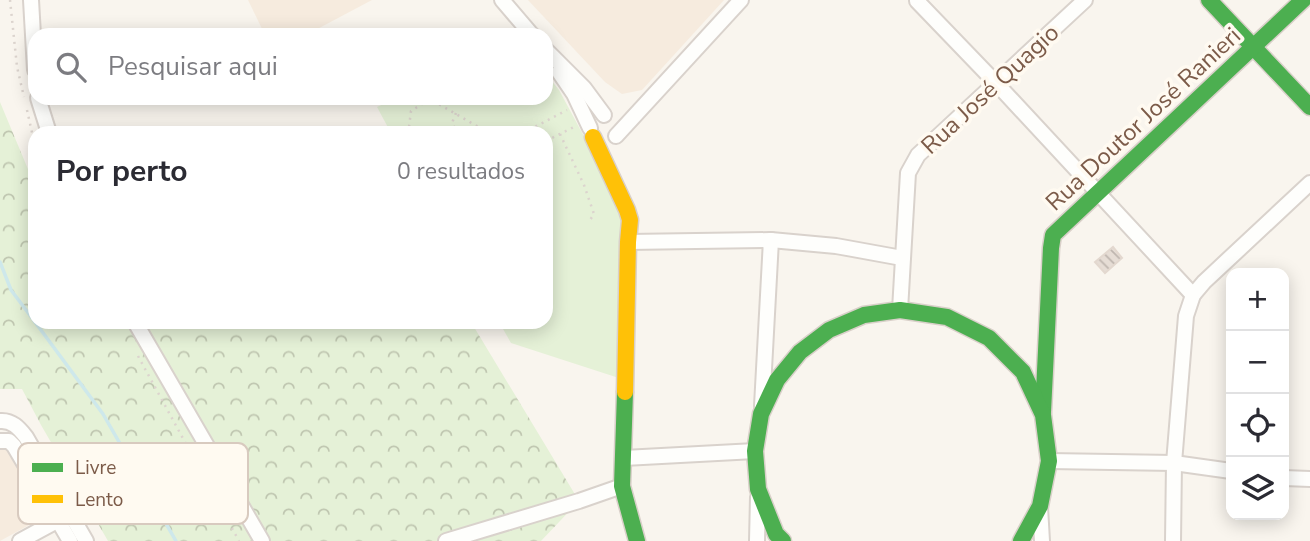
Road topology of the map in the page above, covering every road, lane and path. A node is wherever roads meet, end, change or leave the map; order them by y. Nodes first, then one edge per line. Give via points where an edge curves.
1 (10, 0) edge
2 (30, 0) edge
3 (502, 0) edge
4 (740, 0) edge
5 (1085, 0) edge
6 (1209, 0) edge
7 (1227, 0) edge
8 (1303, 0) edge
9 (917, 1) edge
10 (32, 28) edge
11 (526, 28) edge
12 (1259, 42) junction
13 (553, 59) edge
14 (553, 62) edge
15 (996, 83) junction
16 (1310, 89) edge
17 (40, 105) edge
18 (420, 105) edge
19 (441, 105) edge
20 (573, 107) dead end
21 (642, 107) junction
22 (1310, 107) edge
23 (456, 113) junction
24 (607, 116) junction
25 (30, 126) edge
26 (46, 126) edge
27 (409, 126) edge
28 (454, 126) edge
29 (477, 126) edge
30 (536, 126) edge
31 (588, 129) junction
32 (560, 134) junction
33 (553, 138) edge
34 (613, 138) junction
35 (609, 174) junction
36 (1310, 183) edge
37 (1098, 192) junction
38 (590, 220) dead end
39 (771, 240) junction
40 (628, 242) junction
41 (902, 258) junction
42 (1193, 295) junction
43 (900, 310) junction
44 (139, 329) edge
45 (133, 346) dead end
46 (761, 414) junction
47 (1043, 415) junction
48 (2, 421) edge
49 (1, 440) edge
50 (29, 443) edge
51 (186, 443) edge
52 (205, 443) edge
53 (755, 451) junction
54 (18, 452) edge
55 (624, 458) junction
56 (1049, 461) junction
57 (1174, 463) junction
58 (1226, 470) edge
59 (1289, 478) edge
60 (1310, 479) edge
61 (622, 485) junction
62 (758, 489) junction
63 (1040, 506) junction
64 (248, 518) edge
65 (52, 524) edge
66 (71, 524) edge
67 (230, 524) edge
68 (260, 539) edge
69 (20, 541) edge
70 (86, 541) edge
71 (239, 541) edge
72 (446, 541) edge
73 (637, 541) edge
74 (757, 541) edge
75 (783, 541) edge
76 (1021, 541) edge
77 (1042, 541) edge
78 (1173, 541) edge

1 - 25 path via 17,66
2 - 10 street
3 - 11 street
4 - 21 street
5 - 15 street, Rua José Quagio
6 - 12 street
7 - 12 street
8 - 12 street, Rua Doutor José Ranieri
9 - 15 street
12 - 16 street
12 - 22 street
12 - 37 street, Rua Doutor José Ranieri
13 - 24 street
14 - 31 street via 574,94
15 - 37 street
15 - 41 street, Rua José Quagio via 918,155 908,173
17 - 26 street
18 - 27 path via 411,111
19 - 23 path
20 - 30 path
21 - 24 street
21 - 34 street
23 - 28 path
23 - 29 path
24 - 31 street via 598,117
24 - 34 street via 618,128
31 - 32 path
31 - 34 street via 598,141
31 - 35 street
32 - 33 path
32 - 38 path via 584,185 594,214
34 - 35 street
35 - 40 street via 630,220
36 - 42 street
37 - 42 street
37 - 47 street, Rua Doutor José Ranieri via 1053,235
39 - 40 street
39 - 41 street
39 - 46 street
40 - 55 street
41 - 43 street, Rua José Quagio
42 - 57 street via 1185,316
43 - 46 street via 864,315 810,344 777,380
43 - 47 street via 947,317 989,338 1023,372
44 - 52 street
45 - 51 path
46 - 53 street
47 - 56 street
48 - 50 street via 17,425
49 - 54 street via 9,441
53 - 55 street
53 - 62 street
55 - 61 street
56 - 57 street
56 - 63 street
57 - 58 street
57 - 78 street
59 - 60 street
61 - 72 street
61 - 73 street
62 - 74 street
62 - 75 street
63 - 76 street
63 - 77 street
64 - 68 street
65 - 69 street
66 - 70 street
67 - 71 path

